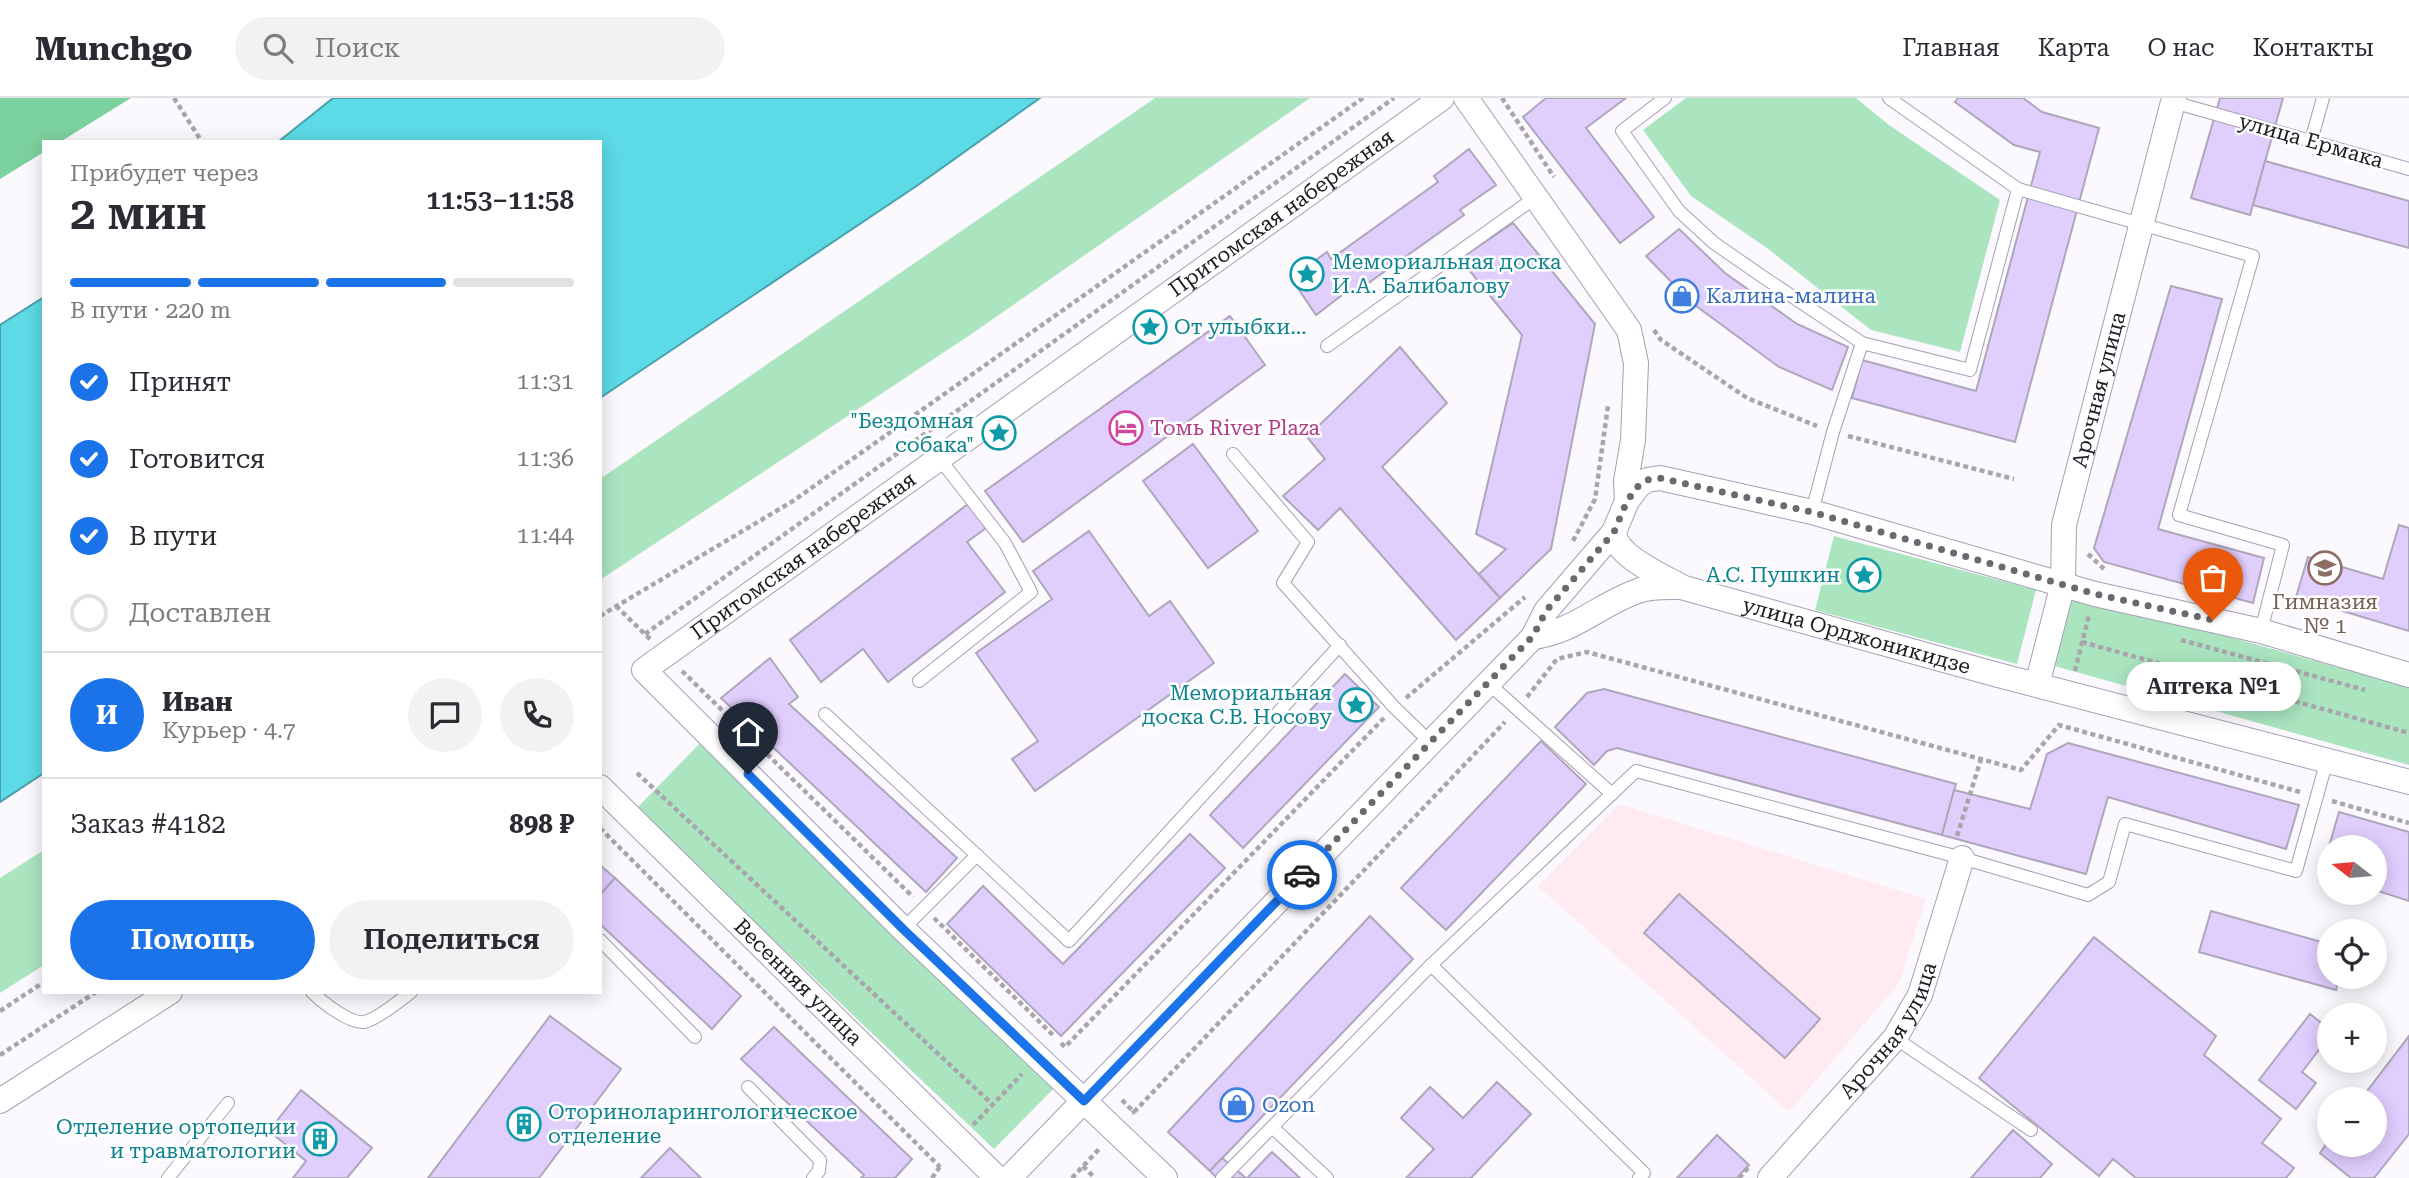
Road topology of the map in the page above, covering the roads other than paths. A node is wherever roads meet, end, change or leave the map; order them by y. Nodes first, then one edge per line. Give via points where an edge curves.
1 (1442, 98) edge
2 (1465, 98) edge
3 (1665, 98) edge
4 (1889, 98) edge
5 (2323, 98) edge
6 (2168, 99) edge
7 (2311, 141) junction
8 (2409, 169) edge
9 (2018, 189) junction
10 (1536, 197) junction
11 (2142, 225) junction
12 (1862, 344) junction
13 (1327, 346) dead end
14 (1233, 454) dead end
15 (939, 458) junction
16 (1627, 501) junction
17 (1812, 512) junction
18 (1614, 532) junction
19 (2063, 584) junction
20 (1681, 587) junction
21 (2261, 631) junction
22 (1533, 636) junction
23 (1340, 645) junction
24 (2409, 675) edge
25 (919, 681) dead end
26 (1488, 682) junction
27 (2037, 684) junction
28 (825, 714) dead end
29 (1430, 742) junction
30 (2327, 760) junction
31 (2409, 782) edge
32 (602, 789) edge
33 (1612, 794) junction
34 (977, 855) junction
35 (1956, 857) junction
36 (903, 929) junction
37 (602, 942) edge
38 (1431, 965) junction
39 (167, 994) edge
40 (315, 994) edge
41 (408, 994) edge
42 (695, 1037) dead end
43 (1895, 1038) junction
44 (748, 1087) dead end
45 (0, 1101) edge
46 (1084, 1101) junction
47 (228, 1103) dead end
48 (1272, 1128) junction
49 (2032, 1130) dead end
50 (1764, 1168) edge
51 (167, 1178) edge
52 (813, 1178) edge
53 (997, 1178) edge
54 (1009, 1178) edge
55 (1165, 1178) edge
56 (1222, 1178) edge
57 (1327, 1178) edge
58 (1639, 1178) edge

1 - 15 street, Притомская набережная
2 - 10 street
3 - 12 lane via 1622,131 1679,211 1714,243
4 - 9 lane
5 - 7 lane
6 - 7 lane, улица Ермака
6 - 11 street, Арочная улица
7 - 8 lane, улица Ермака
9 - 11 lane
9 - 12 lane via 1969,370
10 - 13 lane
10 - 16 street via 1629,330 1636,363
11 - 19 street, Арочная улица via 2064,525
11 - 21 lane via 2253,256 2179,515 2283,545
12 - 17 lane
14 - 23 lane via 1308,542 1283,583
15 - 25 lane via 1005,543 1031,592
15 - 36 street, Притомская набережная via 644,670
16 - 17 street via 1639,485 1660,478
16 - 18 street
17 - 19 street
18 - 20 street via 1622,551
18 - 22 street via 1546,611
19 - 21 street
19 - 27 street, Арочная улица
20 - 22 street, улица Орджоникидзе via 1640,590 1562,631
20 - 27 street, улица Орджоникидзе
21 - 24 street
22 - 26 street
23 - 29 lane
23 - 34 lane via 1069,941
26 - 29 street
26 - 33 lane
27 - 30 street, улица Орджоникидзе
28 - 34 lane
29 - 46 street
30 - 31 street, улица Орджоникидзе
30 - 35 lane via 2296,871 2125,824 2109,883 2088,895
32 - 53 street, Весенняя улица
33 - 35 lane via 1636,771
33 - 38 lane
34 - 36 lane
35 - 43 street, Арочная улица via 1920,996
36 - 46 street
37 - 42 lane
38 - 48 lane
38 - 58 lane via 1644,1172
39 - 45 street
40 - 41 lane via 354,1021 366,1022
43 - 49 lane
43 - 50 street, Арочная улица
44 - 52 lane via 820,1160
46 - 54 street
46 - 55 street
47 - 51 lane
48 - 56 lane
48 - 57 lane

